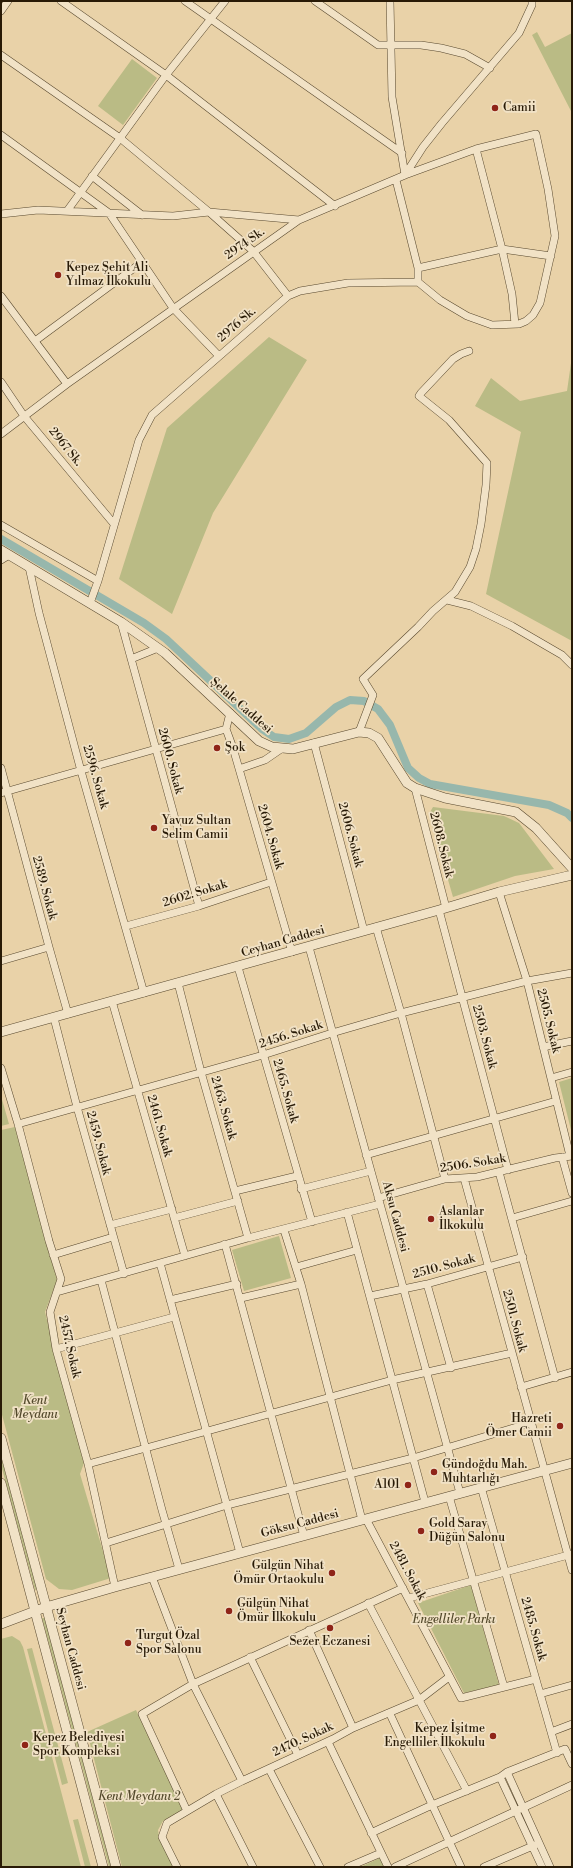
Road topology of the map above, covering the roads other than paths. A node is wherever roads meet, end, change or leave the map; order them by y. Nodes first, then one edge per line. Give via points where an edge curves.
1 (8, 1) edge
2 (61, 1) edge
3 (185, 1) edge
4 (225, 1) edge
5 (315, 1) edge
6 (390, 1) edge
7 (532, 1) edge
8 (1, 11) edge
9 (211, 20) junction
10 (390, 45) junction
11 (1, 55) edge
12 (490, 68) junction
13 (166, 75) junction
14 (1, 135) edge
15 (120, 138) junction
16 (476, 150) junction
17 (402, 153) junction
18 (405, 175) junction
19 (92, 176) junction
20 (396, 180) junction
21 (80, 192) junction
22 (335, 206) junction
23 (67, 212) junction
24 (209, 212) junction
25 (109, 213) junction
26 (1, 214) edge
27 (142, 215) junction
28 (299, 220) junction
29 (502, 248) junction
30 (253, 251) junction
31 (551, 256) junction
32 (141, 262) junction
33 (418, 268) junction
34 (418, 282) junction
35 (1, 296) edge
36 (288, 296) junction
37 (174, 308) junction
38 (515, 324) junction
39 (35, 341) junction
40 (469, 352) dead end
41 (219, 356) junction
42 (1, 382) edge
43 (67, 384) junction
44 (24, 416) junction
45 (1, 434) edge
46 (114, 524) junction
47 (1, 525) edge
48 (4, 555) edge
49 (29, 567) junction
50 (98, 581) junction
51 (447, 600) junction
52 (90, 603) junction
53 (122, 622) junction
54 (158, 648) junction
55 (131, 659) junction
56 (572, 665) edge
57 (230, 714) junction
58 (226, 729) junction
59 (359, 732) junction
60 (314, 743) junction
61 (155, 748) junction
62 (281, 748) junction
63 (1, 768) edge
64 (239, 769) junction
65 (81, 771) junction
66 (415, 788) junction
67 (4, 792) edge
68 (572, 868) edge
69 (572, 875) edge
70 (271, 882) junction
71 (499, 892) junction
72 (199, 906) junction
73 (443, 909) junction
74 (126, 926) junction
75 (376, 928) junction
76 (364, 932) junction
77 (49, 947) junction
78 (309, 947) junction
79 (292, 952) junction
80 (1, 961) edge
81 (238, 967) junction
82 (572, 973) edge
83 (527, 981) junction
84 (178, 983) junction
85 (144, 993) junction
86 (462, 997) junction
87 (112, 1002) junction
88 (401, 1013) junction
89 (68, 1014) junction
90 (54, 1018) junction
91 (1, 1032) edge
92 (332, 1033) junction
93 (572, 1040) edge
94 (543, 1047) junction
95 (263, 1055) junction
96 (1, 1068) edge
97 (201, 1072) junction
98 (572, 1072) edge
99 (551, 1078) junction
100 (138, 1090) junction
101 (556, 1101) junction
102 (77, 1107) junction
103 (495, 1119) junction
104 (18, 1124) junction
105 (434, 1136) junction
106 (366, 1155) junction
107 (568, 1157) edge
108 (508, 1170) junction
109 (371, 1171) junction
110 (500, 1172) junction
111 (298, 1176) junction
112 (464, 1178) junction
113 (445, 1179) junction
114 (301, 1189) junction
115 (235, 1192) junction
116 (572, 1193) edge
117 (238, 1201) junction
118 (379, 1201) junction
119 (572, 1201) edge
120 (172, 1209) junction
121 (347, 1212) junction
122 (174, 1218) junction
123 (512, 1218) junction
124 (312, 1222) junction
125 (110, 1225) junction
126 (284, 1230) junction
127 (113, 1236) junction
128 (248, 1238) junction
129 (225, 1244) junction
130 (357, 1250) junction
131 (53, 1255) junction
132 (185, 1256) junction
133 (523, 1257) junction
134 (160, 1263) junction
135 (296, 1267) junction
136 (488, 1267) junction
137 (124, 1274) junction
138 (101, 1280) junction
139 (237, 1284) junction
140 (301, 1284) junction
141 (427, 1284) junction
142 (403, 1289) junction
143 (57, 1292) junction
144 (370, 1296) junction
145 (241, 1298) junction
146 (170, 1300) junction
147 (174, 1317) junction
148 (115, 1333) junction
149 (56, 1350) junction
150 (512, 1353) junction
151 (450, 1368) junction
152 (426, 1372) junction
153 (572, 1372) edge
154 (555, 1378) junction
155 (392, 1380) junction
156 (521, 1388) junction
157 (331, 1398) junction
158 (270, 1414) junction
159 (530, 1423) junction
160 (207, 1432) junction
161 (1, 1438) edge
162 (447, 1447) junction
163 (145, 1448) junction
164 (413, 1458) junction
165 (572, 1463) edge
166 (88, 1464) junction
167 (544, 1470) junction
168 (350, 1473) junction
169 (1, 1483) edge
170 (481, 1487) junction
171 (290, 1490) junction
172 (460, 1493) junction
173 (448, 1496) junction
174 (425, 1502) junction
175 (227, 1506) junction
176 (364, 1520) junction
177 (166, 1525) junction
178 (304, 1536) junction
179 (106, 1543) junction
180 (240, 1553) junction
181 (570, 1555) edge
182 (179, 1569) junction
183 (572, 1570) edge
184 (506, 1572) junction
185 (152, 1578) junction
186 (473, 1581) junction
187 (115, 1587) junction
188 (403, 1588) junction
189 (409, 1598) junction
190 (368, 1603) junction
191 (46, 1607) junction
192 (35, 1611) junction
193 (1, 1624) edge
194 (309, 1630) junction
195 (250, 1657) junction
196 (449, 1677) junction
197 (536, 1679) junction
198 (193, 1684) junction
199 (572, 1685) edge
200 (504, 1687) junction
201 (540, 1694) junction
202 (419, 1700) junction
203 (390, 1714) junction
204 (572, 1724) edge
205 (353, 1728) junction
206 (551, 1732) junction
207 (328, 1742) junction
208 (557, 1753) junction
209 (298, 1755) junction
210 (572, 1764) edge
211 (269, 1769) junction
212 (507, 1772) junction
213 (500, 1777) junction
214 (242, 1782) junction
215 (572, 1785) edge
216 (467, 1791) junction
217 (216, 1794) junction
218 (432, 1804) junction
219 (519, 1808) junction
220 (187, 1811) junction
221 (371, 1832) junction
222 (449, 1841) junction
223 (536, 1845) junction
224 (381, 1853) junction
225 (103, 1867) edge
226 (116, 1867) edge
227 (177, 1867) edge
228 (253, 1867) edge
229 (320, 1867) edge
230 (348, 1867) edge
231 (388, 1867) edge
232 (395, 1867) edge
233 (461, 1867) edge
234 (484, 1867) edge
235 (542, 1867) edge
236 (550, 1867) edge

1 - 8 street
2 - 13 street
3 - 9 street
4 - 9 street
5 - 10 street via 378,45
6 - 10 street
7 - 12 street via 518,33
9 - 13 street
9 - 17 street
10 - 12 street via 440,48 466,54
10 - 17 street via 392,97
11 - 15 street
12 - 18 street via 442,123
13 - 15 street
13 - 22 street
14 - 21 street
15 - 19 street
15 - 24 street
16 - 18 street, 2974 Sk.
16 - 29 street
16 - 31 street, 2974 Sk. via 536,134 554,223 555,236
17 - 18 street
18 - 20 street, 2974 Sk.
19 - 21 street
19 - 27 street
20 - 22 street, 2974 Sk.
20 - 33 street
21 - 23 street
21 - 25 street
22 - 28 street, 2974 Sk.
23 - 25 street
23 - 26 street via 38,210
24 - 27 street via 173,216
24 - 28 street
24 - 30 street
25 - 27 street
25 - 32 street
28 - 30 street, 2974 Sk.
29 - 31 street
29 - 33 street
29 - 38 street via 512,294
30 - 36 street
30 - 37 street, 2974 Sk.
31 - 38 street via 539,307 523,323
32 - 37 street
32 - 39 street
33 - 34 street
34 - 36 street, 2976 Sk. via 348,284 300,291
34 - 38 street via 440,300 467,316 492,325
35 - 39 street
36 - 41 street, 2976 Sk.
37 - 41 street
37 - 43 street, 2974 Sk.
39 - 43 street
40 - 51 street via 453,359 419,396 449,420 487,463 481,524 470,567 463,582
41 - 46 street, 2976 Sk. via 152,415 139,440
42 - 44 street, 2967 Sk.
43 - 44 street, 2974 Sk.
44 - 45 street, 2974 Sk.
44 - 46 street, 2967 Sk.
46 - 50 street, 2976 Sk.
47 - 50 street
48 - 49 street, Şelale Caddesi
49 - 52 street, Şelale Caddesi
49 - 65 street, 2596. Sokak
50 - 52 street, 2976 Sk.
51 - 56 street via 471,606 512,626 562,655
51 - 59 street via 363,679 373,696
52 - 53 street, Şelale Caddesi
53 - 54 street, Şelale Caddesi
53 - 55 street, 2600. Sokak
54 - 55 street
54 - 57 street, Şelale Caddesi
55 - 61 street, 2600. Sokak
57 - 58 street
57 - 62 street, Şelale Caddesi via 259,741
58 - 61 street
58 - 64 street, 2604. Sokak
59 - 60 street, Şelale Caddesi
59 - 66 street via 369,733 378,738 407,783
60 - 62 street, Şelale Caddesi via 293,749
60 - 76 street, 2606. Sokak
61 - 65 street
61 - 72 street, 2600. Sokak
62 - 64 street via 265,760
63 - 67 street, 2589. Sokak
64 - 70 street, 2604. Sokak
65 - 67 street
65 - 74 street, 2596. Sokak
66 - 68 street via 445,798 516,812 536,828
66 - 73 street, 2608. Sokak
67 - 77 street, 2589. Sokak
69 - 71 street, Ceyhan Caddesi
70 - 72 street, 2602. Sokak
70 - 79 street, 2604. Sokak
71 - 73 street, Ceyhan Caddesi
71 - 83 street, 2505. Sokak
72 - 74 street, 2602. Sokak
73 - 75 street, Ceyhan Caddesi
73 - 86 street, 2503. Sokak
74 - 85 street, 2596. Sokak
75 - 76 street, Ceyhan Caddesi
75 - 88 street
76 - 78 street, Ceyhan Caddesi
77 - 80 street
77 - 89 street, 2589. Sokak
78 - 79 street, Ceyhan Caddesi
78 - 92 street, Aksu Caddesi
79 - 81 street, Ceyhan Caddesi
81 - 84 street, Ceyhan Caddesi
81 - 95 street, 2465. Sokak
82 - 83 street, 2456. Sokak
83 - 86 street, 2456. Sokak
83 - 94 street, 2505. Sokak
84 - 85 street, Ceyhan Caddesi
84 - 97 street, 2463. Sokak
85 - 87 street, Ceyhan Caddesi
86 - 88 street, 2456. Sokak
86 - 103 street, 2503. Sokak
87 - 89 street, Ceyhan Caddesi
87 - 100 street, 2461. Sokak
88 - 92 street, 2456. Sokak
88 - 105 street
89 - 90 street, Ceyhan Caddesi
90 - 91 street, Ceyhan Caddesi
90 - 102 street, 2459. Sokak
92 - 95 street, 2456. Sokak
92 - 106 street, Aksu Caddesi
93 - 94 street
94 - 99 street, 2505. Sokak
95 - 97 street, 2456. Sokak
95 - 111 street, 2465. Sokak
96 - 104 street, 2457. Sokak
97 - 100 street, 2456. Sokak
97 - 115 street, 2463. Sokak
98 - 99 street
99 - 101 street, 2505. Sokak
100 - 102 street, 2456. Sokak
100 - 120 street, 2461. Sokak
101 - 103 street
101 - 107 street, 2505. Sokak
102 - 104 street, 2456. Sokak
102 - 125 street, 2459. Sokak
103 - 105 street
103 - 108 street, 2503. Sokak
104 - 131 street, 2457. Sokak
105 - 106 street
105 - 113 street
106 - 109 street, Aksu Caddesi
107 - 108 street, 2506. Sokak
107 - 116 street, 2505. Sokak
108 - 110 street, 2506. Sokak
109 - 114 street
109 - 118 street, Aksu Caddesi
110 - 112 street, 2506. Sokak
110 - 123 street
111 - 114 street, 2465. Sokak
111 - 115 street
112 - 113 street, 2506. Sokak
112 - 136 street, 2501. Sokak
113 - 118 street, 2506. Sokak
114 - 124 street, 2465. Sokak
115 - 117 street, 2463. Sokak
117 - 122 street
117 - 128 street, 2463. Sokak
118 - 121 street, 2506. Sokak
118 - 142 street, Aksu Caddesi
119 - 123 street
120 - 122 street, 2461. Sokak
120 - 125 street
121 - 124 street, 2506. Sokak
121 - 130 street
122 - 132 street, 2461. Sokak
123 - 133 street
124 - 126 street, 2506. Sokak
125 - 127 street, 2459. Sokak
126 - 128 street, 2506. Sokak
126 - 135 street, 2481. Sokak
127 - 131 street
127 - 137 street, 2459. Sokak
128 - 129 street, 2506. Sokak
129 - 132 street, 2506. Sokak
129 - 139 street
130 - 135 street
130 - 144 street
131 - 143 street, 2457. Sokak via 61,1279
132 - 134 street, 2506. Sokak
133 - 136 street, 2510. Sokak
133 - 154 street
134 - 137 street, 2506. Sokak
134 - 146 street
135 - 140 street, 2481. Sokak
136 - 141 street, 2510. Sokak
136 - 150 street, 2501. Sokak
137 - 138 street, 2506. Sokak
138 - 143 street, 2506. Sokak
138 - 148 street
139 - 145 street
139 - 146 street
140 - 145 street
140 - 157 street, 2481. Sokak
141 - 142 street, 2510. Sokak
141 - 151 street
142 - 144 street, 2510. Sokak
142 - 152 street, Aksu Caddesi
143 - 149 street, 2457. Sokak via 50,1312
144 - 155 street
145 - 158 street
146 - 147 street
147 - 148 street
147 - 160 street
148 - 149 street
148 - 163 street
149 - 166 street, 2457. Sokak
150 - 151 street
150 - 156 street, 2501. Sokak
151 - 152 street
152 - 155 street
152 - 162 street, Aksu Caddesi
153 - 154 street
154 - 156 street
155 - 157 street
155 - 164 street
156 - 159 street, 2501. Sokak
157 - 158 street
157 - 168 street, 2481. Sokak
158 - 160 street
158 - 171 street
159 - 162 street
159 - 167 street, 2501. Sokak
160 - 163 street
160 - 175 street
161 - 191 street, Seyhan Caddesi
162 - 164 street
162 - 172 street, Aksu Caddesi
163 - 166 street
163 - 177 street
164 - 168 street
164 - 174 street
165 - 167 street, Göksu Caddesi
166 - 179 street, 2457. Sokak
167 - 170 street, Göksu Caddesi
167 - 181 street, 2501. Sokak
168 - 171 street
168 - 176 street, 2481. Sokak
169 - 192 street, Seyhan Caddesi
170 - 172 street, Göksu Caddesi
170 - 184 street, 2485. Sokak
171 - 175 street
171 - 178 street
172 - 173 street, Göksu Caddesi
173 - 174 street, Göksu Caddesi
173 - 186 street
174 - 176 street, Göksu Caddesi
175 - 177 street
175 - 180 street
176 - 178 street, Göksu Caddesi
176 - 188 street, 2481. Sokak
177 - 179 street
177 - 182 street
178 - 180 street, Göksu Caddesi
179 - 187 street, 2457. Sokak
180 - 182 street, Göksu Caddesi
181 - 183 street, 2501. Sokak
181 - 184 street
182 - 185 street, Göksu Caddesi
184 - 186 street
184 - 197 street, 2485. Sokak
185 - 187 street, Göksu Caddesi
185 - 198 street
186 - 189 street
186 - 200 street
187 - 191 street, Göksu Caddesi
188 - 189 street, 2481. Sokak
188 - 190 street
189 - 196 street, 2481. Sokak
190 - 194 street
190 - 202 street
191 - 192 street, Göksu Caddesi
191 - 226 street, Seyhan Caddesi
192 - 193 street, Göksu Caddesi
192 - 225 street, Seyhan Caddesi
194 - 195 street
194 - 205 street
195 - 198 street
195 - 209 street
196 - 200 street, 2481. Sokak via 461,1698
196 - 202 street, 2470. Sokak
197 - 200 street
197 - 201 street, 2485. Sokak
198 - 214 street
198 - 220 street via 142,1714
199 - 201 street
201 - 206 street, 2485. Sokak
202 - 203 street, 2470. Sokak
202 - 216 street
203 - 205 street, 2470. Sokak
203 - 218 street
204 - 206 street
205 - 207 street, 2470. Sokak
206 - 208 street, 2485. Sokak
207 - 209 street, 2470. Sokak
207 - 221 street
208 - 210 street via 565,1749
208 - 212 street
209 - 211 street, 2470. Sokak
211 - 214 street, 2470. Sokak
211 - 229 street
212 - 213 street
212 - 219 street
213 - 216 street
213 - 219 street
214 - 217 street, 2470. Sokak
215 - 219 street
216 - 218 street
217 - 220 street, 2470. Sokak
217 - 228 street
218 - 221 street
218 - 222 street
219 - 222 street
219 - 223 street
220 - 227 street, 2470. Sokak via 166,1824 162,1837
221 - 224 street
222 - 232 street
222 - 233 street
223 - 234 street
223 - 235 street
223 - 236 street
224 - 230 street
224 - 231 street

